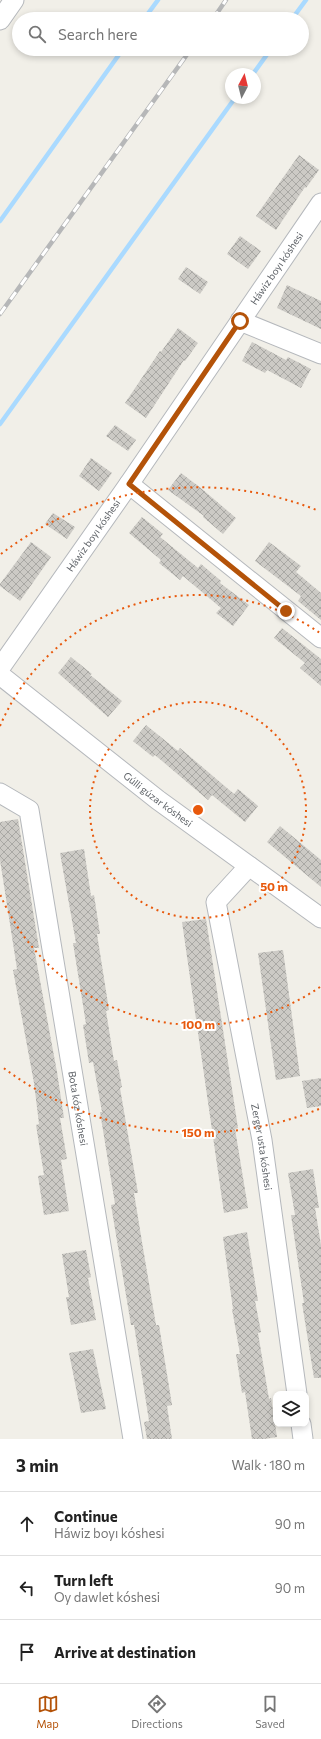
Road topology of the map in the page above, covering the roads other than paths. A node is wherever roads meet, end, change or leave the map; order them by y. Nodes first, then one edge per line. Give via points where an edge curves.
1 (321, 203) edge
2 (240, 321) junction
3 (321, 354) edge
4 (129, 484) junction
5 (321, 638) edge
6 (0, 668) edge
7 (0, 675) edge
8 (0, 793) edge
9 (249, 866) junction
10 (321, 918) edge
11 (297, 1391) edge
12 (302, 1427) edge
13 (133, 1439) edge
14 (304, 1439) edge

1 - 2 street, Háwiz boyı kóshesi
2 - 3 street
2 - 4 street, Háwiz boyı kóshesi
4 - 5 street
4 - 6 street, Háwiz boyı kóshesi
7 - 9 street, Gúlli gúzar kóshesi via 158,800
8 - 13 street, Bota kóz kóshesi via 29,810
9 - 10 street, Gúlli gúzar kóshesi
9 - 11 street, Zerger usta kóshesi via 216,902 262,1140
12 - 14 street

